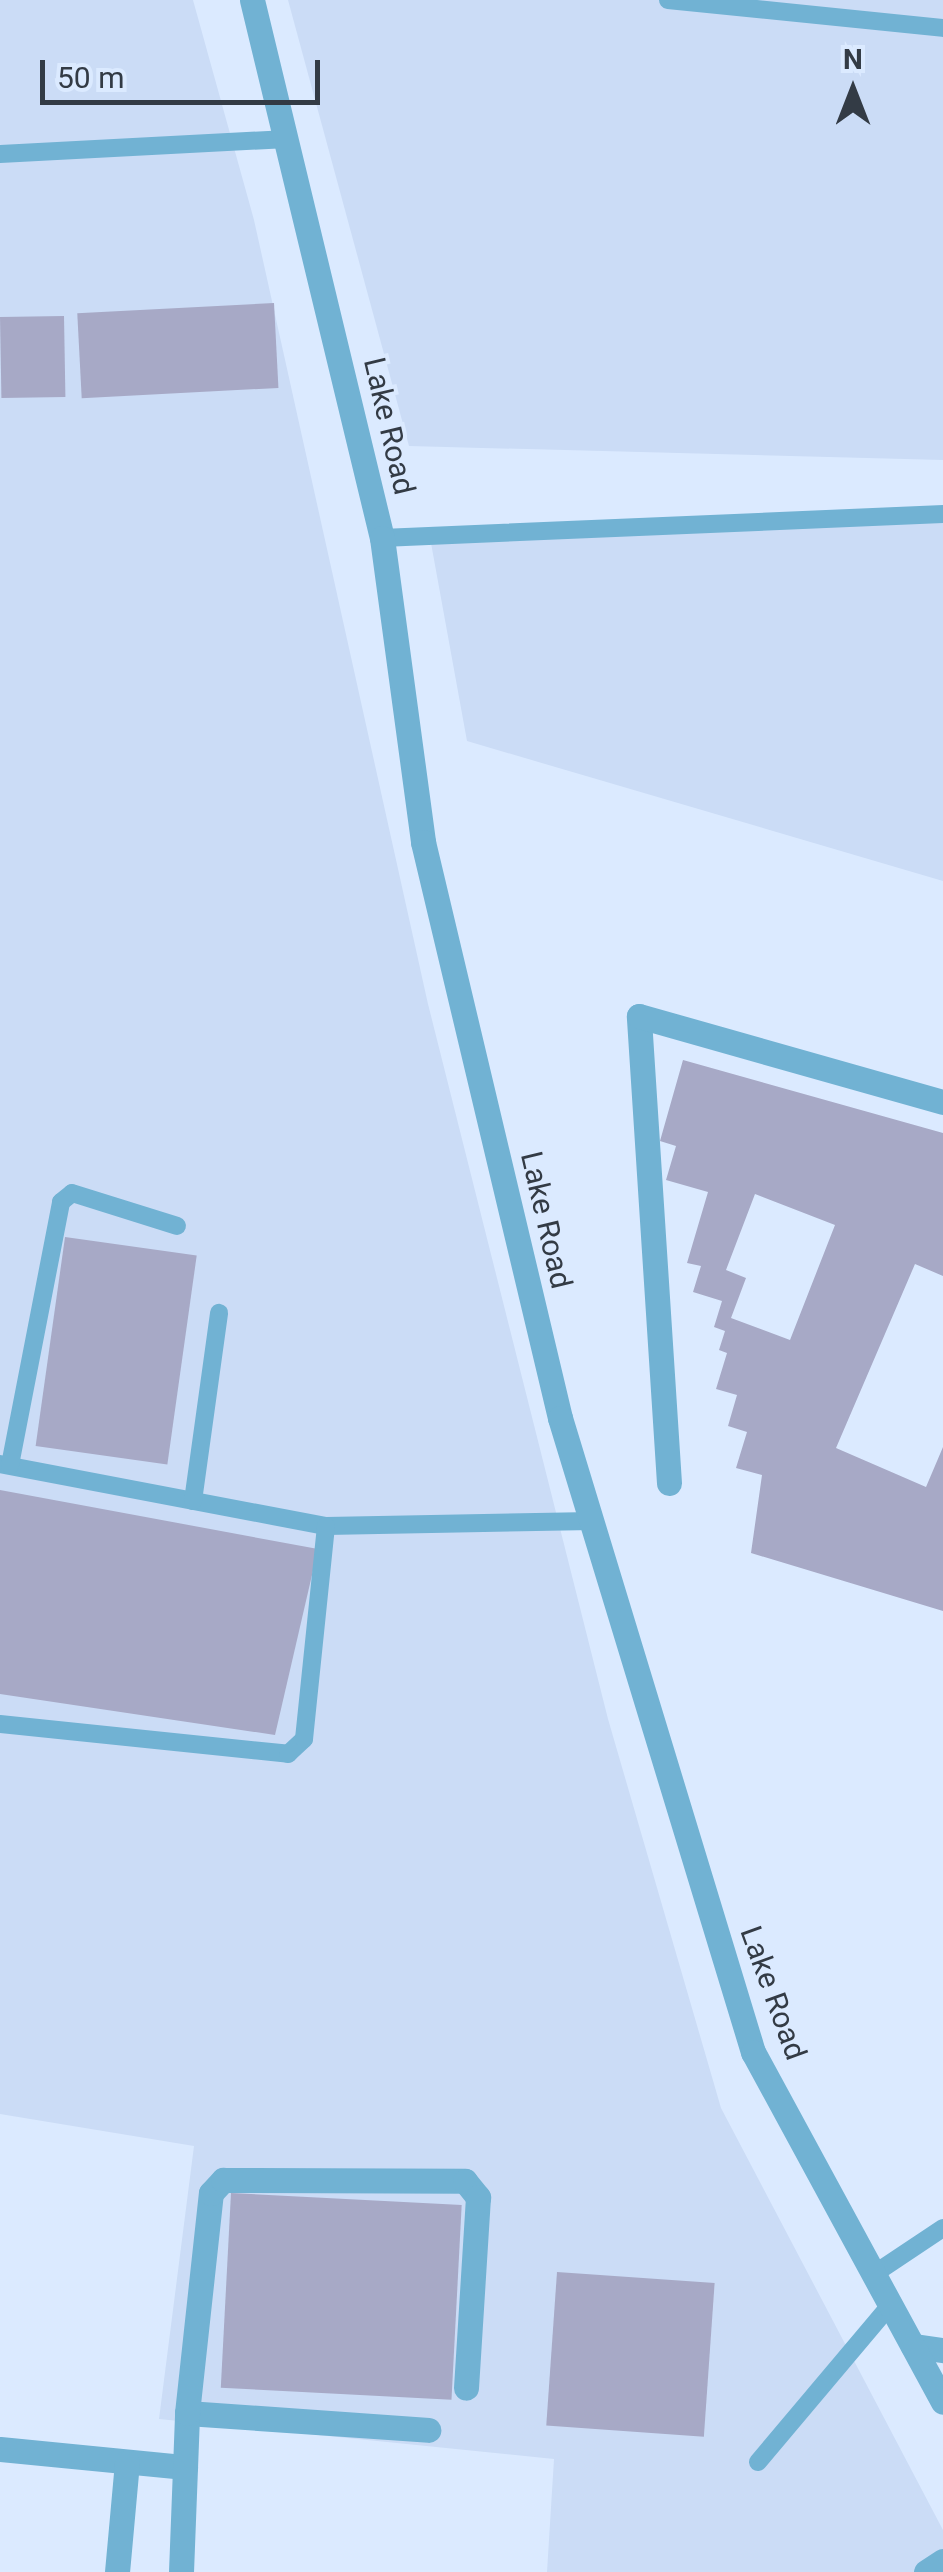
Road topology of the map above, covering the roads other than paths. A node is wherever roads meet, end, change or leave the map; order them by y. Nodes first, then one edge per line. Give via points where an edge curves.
1 (252, 0) edge
2 (668, 0) edge
3 (943, 28) edge
4 (288, 139) junction
5 (0, 154) edge
6 (943, 514) edge
7 (382, 538) junction
8 (943, 1102) edge
9 (177, 1226) dead end
10 (220, 1313) dead end
11 (5, 1465) edge
12 (669, 1484) dead end
13 (193, 1501) junction
14 (592, 1521) junction
15 (326, 1526) junction
16 (0, 1724) edge
17 (943, 2228) edge
18 (874, 2274) junction
19 (890, 2305) junction
20 (913, 2346) junction
21 (943, 2350) edge
22 (466, 2388) dead end
23 (943, 2402) edge
24 (187, 2413) junction
25 (428, 2430) dead end
26 (0, 2449) edge
27 (127, 2462) junction
28 (758, 2462) dead end
29 (185, 2467) junction
30 (943, 2561) edge
31 (117, 2572) edge
32 (181, 2572) edge
33 (926, 2572) edge

1 - 4 street, Lake Road
2 - 3 lane
4 - 5 lane
4 - 7 street, Lake Road
6 - 7 lane
7 - 14 street, Lake Road via 423,842
8 - 12 street via 639,1016
9 - 11 lane via 72,1193 61,1202
10 - 13 lane
11 - 13 lane
13 - 15 lane
14 - 15 lane
14 - 18 street, Lake Road via 753,2052
15 - 16 lane via 304,1739 288,1754
17 - 18 lane
18 - 19 street, Lake Road
19 - 20 street, Lake Road
19 - 28 lane
20 - 21 street
20 - 23 street, Lake Road
22 - 24 street via 478,2197 465,2181 223,2180 211,2193
24 - 25 street
24 - 29 street
26 - 27 street
27 - 29 street
27 - 31 street
29 - 32 street
30 - 33 street

